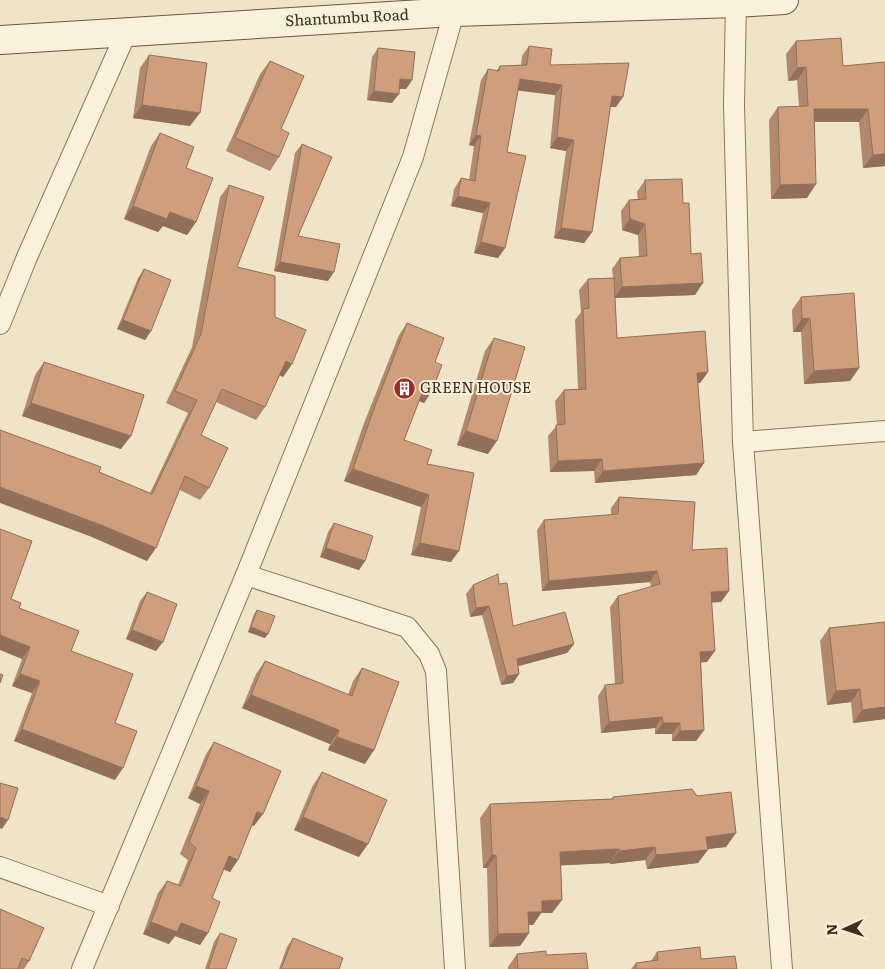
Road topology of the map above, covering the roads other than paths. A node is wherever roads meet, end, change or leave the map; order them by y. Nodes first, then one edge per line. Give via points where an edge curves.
1 (784, 0) edge
2 (736, 3) junction
3 (454, 12) junction
4 (127, 31) junction
5 (0, 40) edge
6 (0, 324) edge
7 (885, 431) edge
8 (742, 442) junction
9 (246, 575) junction
10 (0, 867) edge
11 (109, 906) junction
12 (82, 969) edge
13 (455, 969) edge
14 (782, 969) edge

1 - 2 street, Shantumbu Road
2 - 3 street, Shantumbu Road
2 - 8 street via 734,105
3 - 4 street, Shantumbu Road
3 - 9 street via 412,157
4 - 5 street, Shantumbu Road
4 - 6 street
7 - 8 street
8 - 14 street
9 - 11 street
9 - 13 street via 407,627 429,654 436,671
10 - 11 street
11 - 12 street

